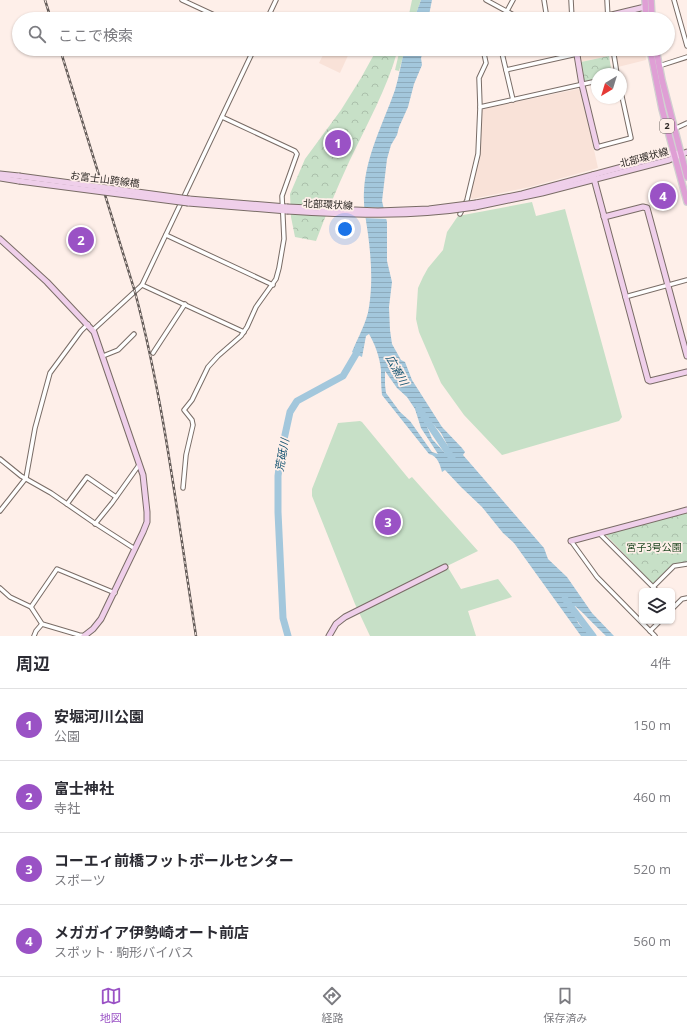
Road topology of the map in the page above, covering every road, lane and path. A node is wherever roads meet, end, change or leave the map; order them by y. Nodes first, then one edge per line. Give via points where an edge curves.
1 (182, 0) edge
2 (276, 0) edge
3 (486, 0) edge
4 (512, 0) edge
5 (544, 0) edge
6 (571, 0) edge
7 (607, 0) edge
8 (645, 0) edge
9 (651, 0) edge
10 (674, 0) edge
11 (645, 7) junction
12 (208, 12) edge
13 (270, 12) edge
14 (507, 12) joint
15 (546, 12) edge
16 (572, 12) edge
17 (608, 12) edge
18 (628, 12) edge
19 (645, 12) edge
20 (652, 12) edge
21 (687, 46) edge
22 (251, 56) edge
23 (484, 56) edge
24 (503, 56) edge
25 (561, 56) edge
26 (578, 56) edge
27 (614, 56) edge
28 (651, 56) edge
29 (657, 56) edge
30 (687, 57) edge
31 (659, 66) junction
32 (616, 68) edge
33 (506, 70) junction
34 (591, 83) edge
35 (582, 85) junction
36 (513, 100) junction
37 (624, 104) edge
38 (480, 108) junction
39 (222, 117) junction
40 (687, 123) edge
41 (674, 129) junction
42 (597, 147) joint
43 (687, 152) edge
44 (681, 154) junction
45 (674, 156) junction
46 (0, 174) edge
47 (593, 177) junction
48 (687, 177) edge
49 (0, 178) edge
50 (19, 179) junction
51 (188, 201) joint
52 (687, 202) edge
53 (285, 209) junction
54 (460, 214) dead end
55 (604, 217) junction
56 (166, 235) junction
57 (0, 239) edge
58 (687, 280) edge
59 (142, 284) junction
60 (273, 285) junction
61 (668, 286) junction
62 (625, 298) junction
63 (185, 304) junction
64 (88, 324) junction
65 (93, 330) junction
66 (244, 332) junction
67 (134, 334) dead end
68 (153, 353) dead end
69 (102, 356) junction
70 (687, 356) edge
71 (687, 372) edge
72 (0, 459) edge
73 (139, 465) junction
74 (26, 478) junction
75 (183, 488) dead end
76 (116, 497) junction
77 (67, 504) junction
78 (687, 510) edge
79 (0, 511) edge
80 (95, 524) junction
81 (600, 534) junction
82 (570, 541) joint
83 (136, 550) junction
84 (687, 564) edge
85 (444, 568) dead end
86 (653, 587) joint
87 (0, 588) edge
88 (115, 593) junction
89 (687, 598) edge
90 (675, 605) edge
91 (31, 607) junction
92 (42, 624) junction
93 (657, 624) edge
94 (650, 631) junction
95 (34, 636) edge
96 (85, 636) edge
97 (329, 636) edge
98 (654, 636) edge

1 - 12 street
2 - 13 street
3 - 14 street
4 - 14 street
5 - 15 street
6 - 16 street
7 - 17 street
8 - 11 main road
9 - 20 main road
10 - 21 street
11 - 18 street
11 - 19 main road
22 - 39 street
23 - 38 street via 486,63 478,78
24 - 33 street
25 - 33 street
26 - 35 street
27 - 32 street
28 - 45 main road, 2
29 - 31 main road, 2
30 - 31 street
31 - 41 main road, 2
33 - 36 street
34 - 35 street
35 - 36 street
35 - 42 street
36 - 38 street
37 - 42 street via 631,138
38 - 54 street via 478,154 467,200
39 - 53 street via 296,152 283,191
39 - 56 street
40 - 41 street
41 - 44 main road, 2
43 - 44 street, 北部環状線
44 - 45 street, 北部環状線
44 - 48 main road, 2
45 - 47 street, 北部環状線
45 - 52 main road, 2
46 - 50 street
47 - 53 street, 北部環状線, bridge via 476,205 390,211
47 - 55 street
49 - 50 street
50 - 51 street, お富士山跨線橋, bridge
51 - 53 street, 北部環状線
53 - 60 street via 282,252 278,275
55 - 61 street via 647,208
55 - 62 street
56 - 59 street
56 - 60 street
57 - 64 street
58 - 61 street
59 - 63 street
59 - 65 street
60 - 66 street via 256,307
61 - 62 street
61 - 70 street
62 - 71 street via 648,380
63 - 66 street
63 - 68 street
64 - 65 street
64 - 74 street via 50,373 35,428
65 - 69 street
66 - 75 street via 208,367 192,400 184,410 193,425 186,455
67 - 69 street via 118,350
69 - 73 street
72 - 74 street
73 - 76 street
73 - 83 street via 143,475 147,512 145,527
74 - 77 street
74 - 79 street
76 - 77 street via 86,477
76 - 80 street
77 - 80 street
78 - 81 street
80 - 83 street
81 - 82 street
81 - 86 street
82 - 94 street via 597,577
83 - 88 street
84 - 86 street via 674,566
85 - 97 street via 345,617 336,624
87 - 91 street via 10,597
88 - 91 street via 57,569
88 - 96 street via 102,619
89 - 90 street
91 - 92 street
92 - 95 street
92 - 96 street
93 - 94 street
94 - 98 street

